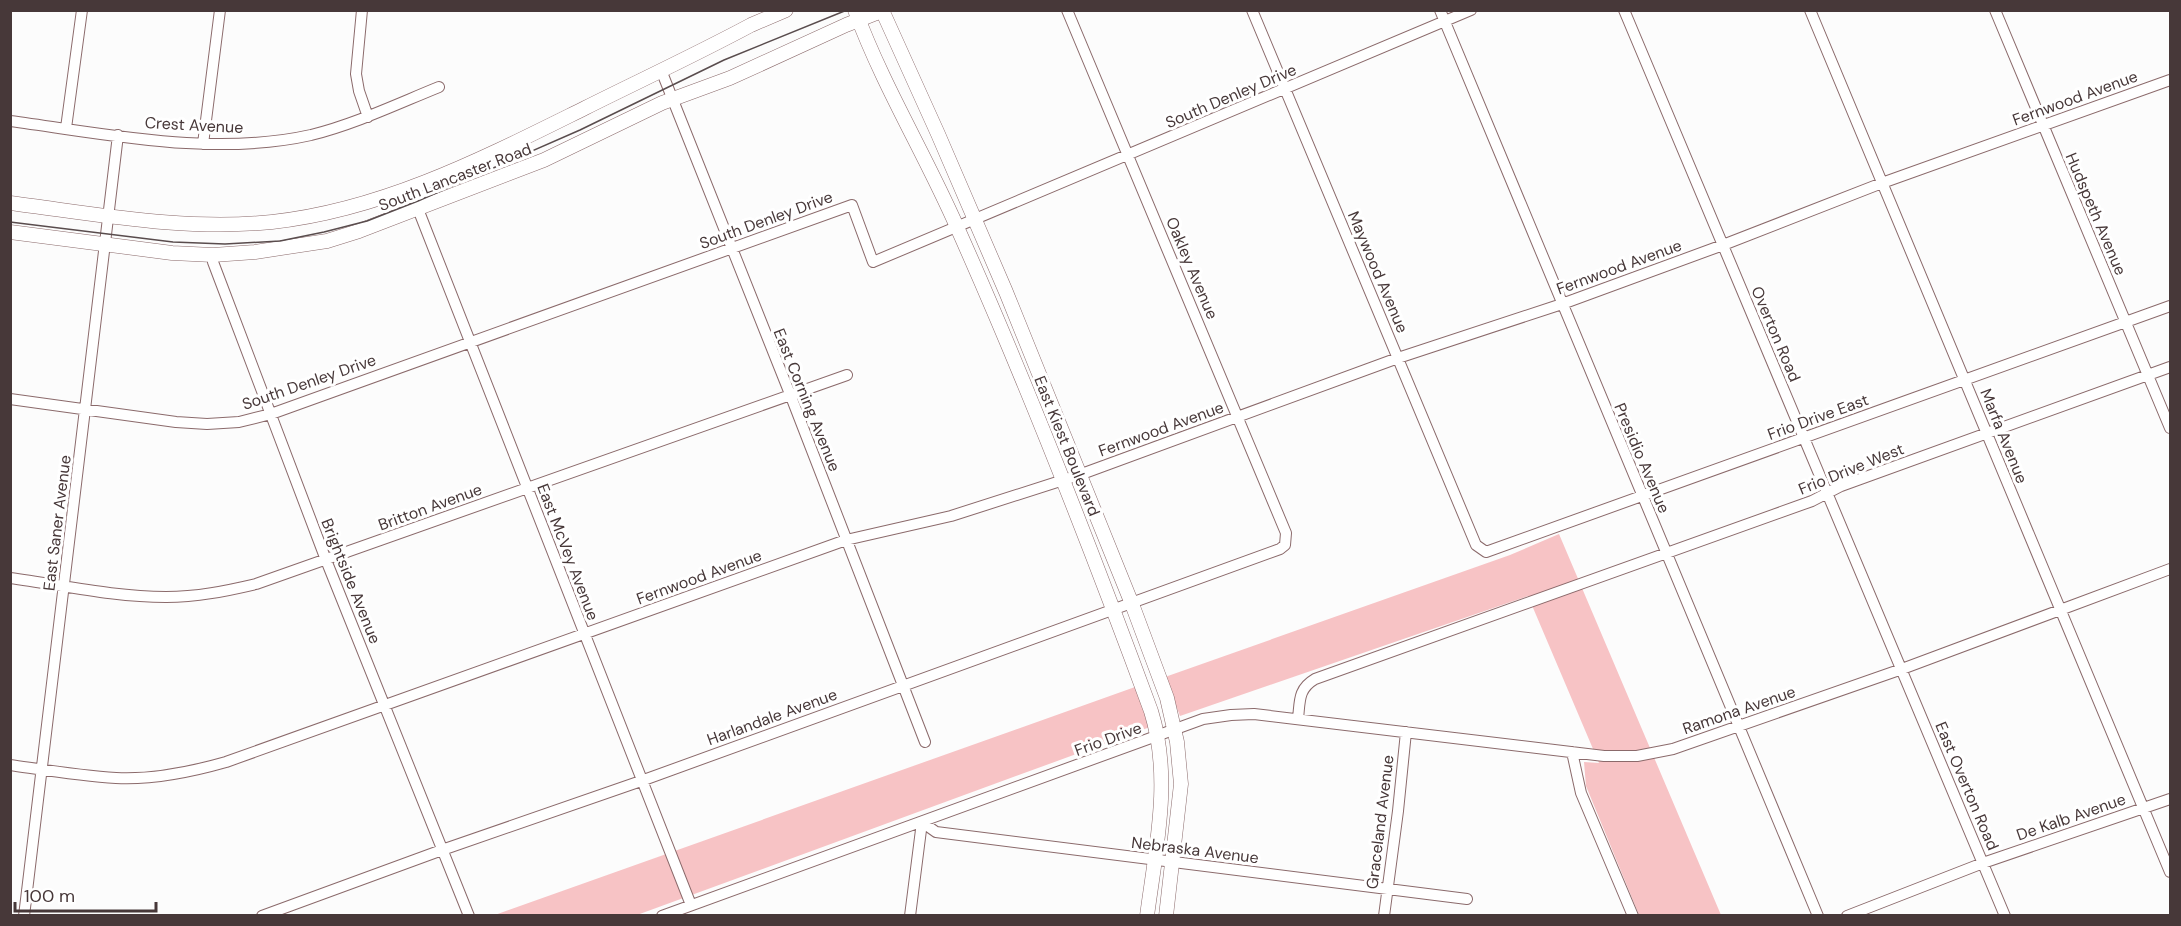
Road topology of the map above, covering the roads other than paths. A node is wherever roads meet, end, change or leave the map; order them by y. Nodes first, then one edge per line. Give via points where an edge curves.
1 (82, 10) edge
2 (220, 10) edge
3 (362, 10) edge
4 (786, 10) edge
5 (1067, 10) edge
6 (1252, 10) edge
7 (1440, 10) edge
8 (1472, 10) edge
9 (1624, 10) edge
10 (1810, 10) edge
11 (1995, 10) edge
12 (882, 11) edge
13 (857, 15) edge
14 (1444, 22) junction
15 (661, 70) junction
16 (2170, 80) edge
17 (439, 87) dead end
18 (1286, 90) junction
19 (673, 99) junction
20 (368, 117) junction
21 (10, 121) edge
22 (2042, 126) junction
23 (66, 128) junction
24 (118, 135) junction
25 (203, 144) junction
26 (1128, 155) junction
27 (1882, 183) junction
28 (10, 203) edge
29 (418, 209) junction
30 (108, 216) junction
31 (974, 219) junction
32 (957, 227) junction
33 (10, 232) edge
34 (105, 244) junction
35 (1723, 245) junction
36 (732, 248) junction
37 (213, 255) junction
38 (1562, 304) junction
39 (2170, 306) edge
40 (2127, 322) junction
41 (470, 341) junction
42 (1398, 358) junction
43 (2170, 367) edge
44 (847, 375) dead end
45 (2149, 376) junction
46 (1965, 380) junction
47 (790, 394) junction
48 (10, 399) edge
49 (86, 409) junction
50 (271, 414) junction
51 (1238, 417) junction
52 (2170, 429) edge
53 (1987, 434) junction
54 (1803, 438) junction
55 (1079, 475) junction
56 (1064, 479) junction
57 (527, 488) junction
58 (1827, 493) junction
59 (1642, 497) junction
60 (1286, 538) joint
61 (846, 540) junction
62 (1476, 545) joint
63 (1665, 553) junction
64 (326, 560) junction
65 (2170, 569) edge
66 (10, 578) edge
67 (64, 585) junction
68 (1132, 604) junction
69 (1114, 610) junction
70 (2061, 610) junction
71 (584, 635) junction
72 (1902, 669) junction
73 (904, 685) junction
74 (385, 706) junction
75 (1298, 719) junction
76 (1738, 727) junction
77 (1175, 729) junction
78 (1406, 732) junction
79 (1158, 736) junction
80 (925, 742) dead end
81 (1572, 752) junction
82 (10, 765) edge
83 (43, 770) junction
84 (641, 781) junction
85 (2170, 798) edge
86 (2144, 808) junction
87 (922, 822) junction
88 (442, 850) junction
89 (1154, 859) junction
90 (1173, 862) junction
91 (1983, 863) junction
92 (2170, 872) edge
93 (1387, 889) junction
94 (1467, 898) dead end
95 (691, 905) junction
96 (24, 915) edge
97 (262, 915) edge
98 (469, 915) edge
99 (662, 915) edge
100 (910, 915) edge
101 (1147, 915) edge
102 (1166, 915) edge
103 (1384, 915) edge
104 (1633, 915) edge
105 (1818, 915) edge
106 (1847, 915) edge
107 (2005, 915) edge

1 - 23 street
2 - 25 street
3 - 20 street via 356,74
4 - 15 main road, South Lancaster Road
5 - 26 street, Oakley Avenue
6 - 18 street, Maywood Avenue
7 - 14 street, Presidio Avenue
8 - 14 street, South Denley Drive
9 - 35 street, Overton Road
10 - 27 street, Marfa Avenue
11 - 22 street, Hudspeth Avenue
12 - 13 main road, South Lancaster Road
12 - 31 main road, East Kiest Boulevard
13 - 19 main road, South Lancaster Road via 730,78
13 - 32 main road, East Kiest Boulevard via 896,105 919,144
14 - 18 street, South Denley Drive
14 - 38 street, Presidio Avenue
15 - 19 street, East Corning Avenue
15 - 30 main road, South Lancaster Road via 530,136 416,186 355,207 300,219 206,226
16 - 22 street, Fernwood Avenue
17 - 20 street, Crest Avenue
18 - 26 street, South Denley Drive
18 - 42 street, Maywood Avenue
19 - 29 main road, South Lancaster Road via 544,160
19 - 36 street, East Corning Avenue
20 - 25 street, Crest Avenue via 283,140
21 - 23 street, Crest Avenue
22 - 27 street, Fernwood Avenue
22 - 40 street, Hudspeth Avenue
23 - 24 street, Crest Avenue
24 - 25 street, Crest Avenue
24 - 30 street, East Saner Avenue
26 - 31 street, South Denley Drive
26 - 51 street, Oakley Avenue
27 - 35 street, Fernwood Avenue
27 - 46 street, Marfa Avenue
28 - 30 main road, South Lancaster Road
29 - 37 main road, South Lancaster Road via 327,241
29 - 41 street, East McVey Avenue
30 - 34 street, East Saner Avenue
31 - 32 street, South Denley Drive
31 - 55 main road, East Kiest Boulevard
32 - 36 street, South Denley Drive via 873,262 852,205
32 - 56 main road, East Kiest Boulevard
33 - 34 main road, South Lancaster Road
34 - 37 main road, South Lancaster Road
34 - 49 street, East Saner Avenue
35 - 38 street, Fernwood Avenue
35 - 54 street, Overton Road
36 - 41 street, South Denley Drive
36 - 47 street, East Corning Avenue
37 - 50 street, Brightside Avenue
38 - 42 street, Fernwood Avenue
38 - 59 street, Presidio Avenue
39 - 40 street, Frio Drive East
40 - 45 street, Hudspeth Avenue
40 - 46 street, Frio Drive East
41 - 50 street, South Denley Drive
41 - 57 street, East McVey Avenue
42 - 51 street, Fernwood Avenue
42 - 62 street, Maywood Avenue
43 - 45 street, Frio Drive West
44 - 47 street, Britton Avenue
45 - 52 street, Hudspeth Avenue
45 - 53 street, Frio Drive West
46 - 53 street, Marfa Avenue
46 - 54 street, Frio Drive East
47 - 57 street, Britton Avenue
47 - 61 street, East Corning Avenue
48 - 49 street, South Denley Drive
49 - 50 street, South Denley Drive via 207,424
49 - 67 street, East Saner Avenue
50 - 64 street, Brightside Avenue
51 - 55 street, Fernwood Avenue
51 - 60 street, Oakley Avenue
53 - 58 street, Frio Drive West
53 - 70 street, Marfa Avenue
54 - 58 street, Overton Road
54 - 59 street, Frio Drive East
55 - 56 street, Fernwood Avenue
55 - 68 main road, East Kiest Boulevard
56 - 61 street, Fernwood Avenue via 951,516
56 - 69 main road, East Kiest Boulevard
57 - 64 street, Britton Avenue
57 - 71 street, East McVey Avenue
58 - 63 street, Frio Drive West
58 - 72 street, Overton Road
59 - 62 street, Frio Drive East via 1486,552
59 - 63 street, Presidio Avenue
60 - 68 street, Harlandale Avenue via 1280,549
61 - 71 street, Fernwood Avenue
61 - 73 street, East Corning Avenue
63 - 75 street, Frio Drive West via 1315,679 1302,689
63 - 76 street, Presidio Avenue
64 - 67 street, Britton Avenue via 256,584 194,596 135,595
64 - 74 street, Brightside Avenue
65 - 70 street, Ramona Avenue
66 - 67 street, Britton Avenue
67 - 83 street, East Saner Avenue
68 - 69 street, Harlandale Avenue
68 - 77 main road, East Kiest Boulevard
69 - 73 street, Harlandale Avenue
69 - 79 main road, East Kiest Boulevard
70 - 72 street, Ramona Avenue
70 - 86 street, Marfa Avenue
71 - 74 street, Fernwood Avenue
71 - 84 street, East McVey Avenue
72 - 76 street, Ramona Avenue
72 - 91 street, East Overton Road
73 - 80 street, East Corning Avenue
73 - 84 street, Harlandale Avenue
74 - 83 street, Fernwood Avenue via 196,771 116,778
74 - 88 street, Brightside Avenue
75 - 77 street, Frio Drive via 1231,715
75 - 78 street, Ramona Avenue
76 - 81 street, Ramona Avenue via 1655,754 1604,756
76 - 105 street, Presidio Avenue
77 - 79 street, Frio Drive
77 - 90 main road, East Kiest Boulevard via 1181,784
78 - 81 street, Ramona Avenue
78 - 93 street, Graceland Avenue
79 - 87 street, Frio Drive
79 - 89 main road, East Kiest Boulevard via 1163,782
81 - 104 street via 1581,793
82 - 83 street, Fernwood Avenue
83 - 96 street, East Saner Avenue
84 - 88 street, Harlandale Avenue
84 - 95 street, East McVey Avenue
85 - 86 street, De Kalb Avenue
86 - 91 street, De Kalb Avenue
86 - 92 street, Marfa Avenue
87 - 89 street, Nebraska Avenue via 936,832
87 - 95 street, Frio Drive
87 - 100 street
88 - 97 street, Harlandale Avenue
88 - 98 street, Brightside Avenue
89 - 90 street, Nebraska Avenue
89 - 101 main road, East Kiest Boulevard
90 - 93 street, Nebraska Avenue
90 - 102 main road, East Kiest Boulevard
91 - 106 street, De Kalb Avenue
91 - 107 street, East Overton Road
93 - 94 street, Nebraska Avenue
93 - 103 street, Graceland Avenue
95 - 99 street, Frio Drive

